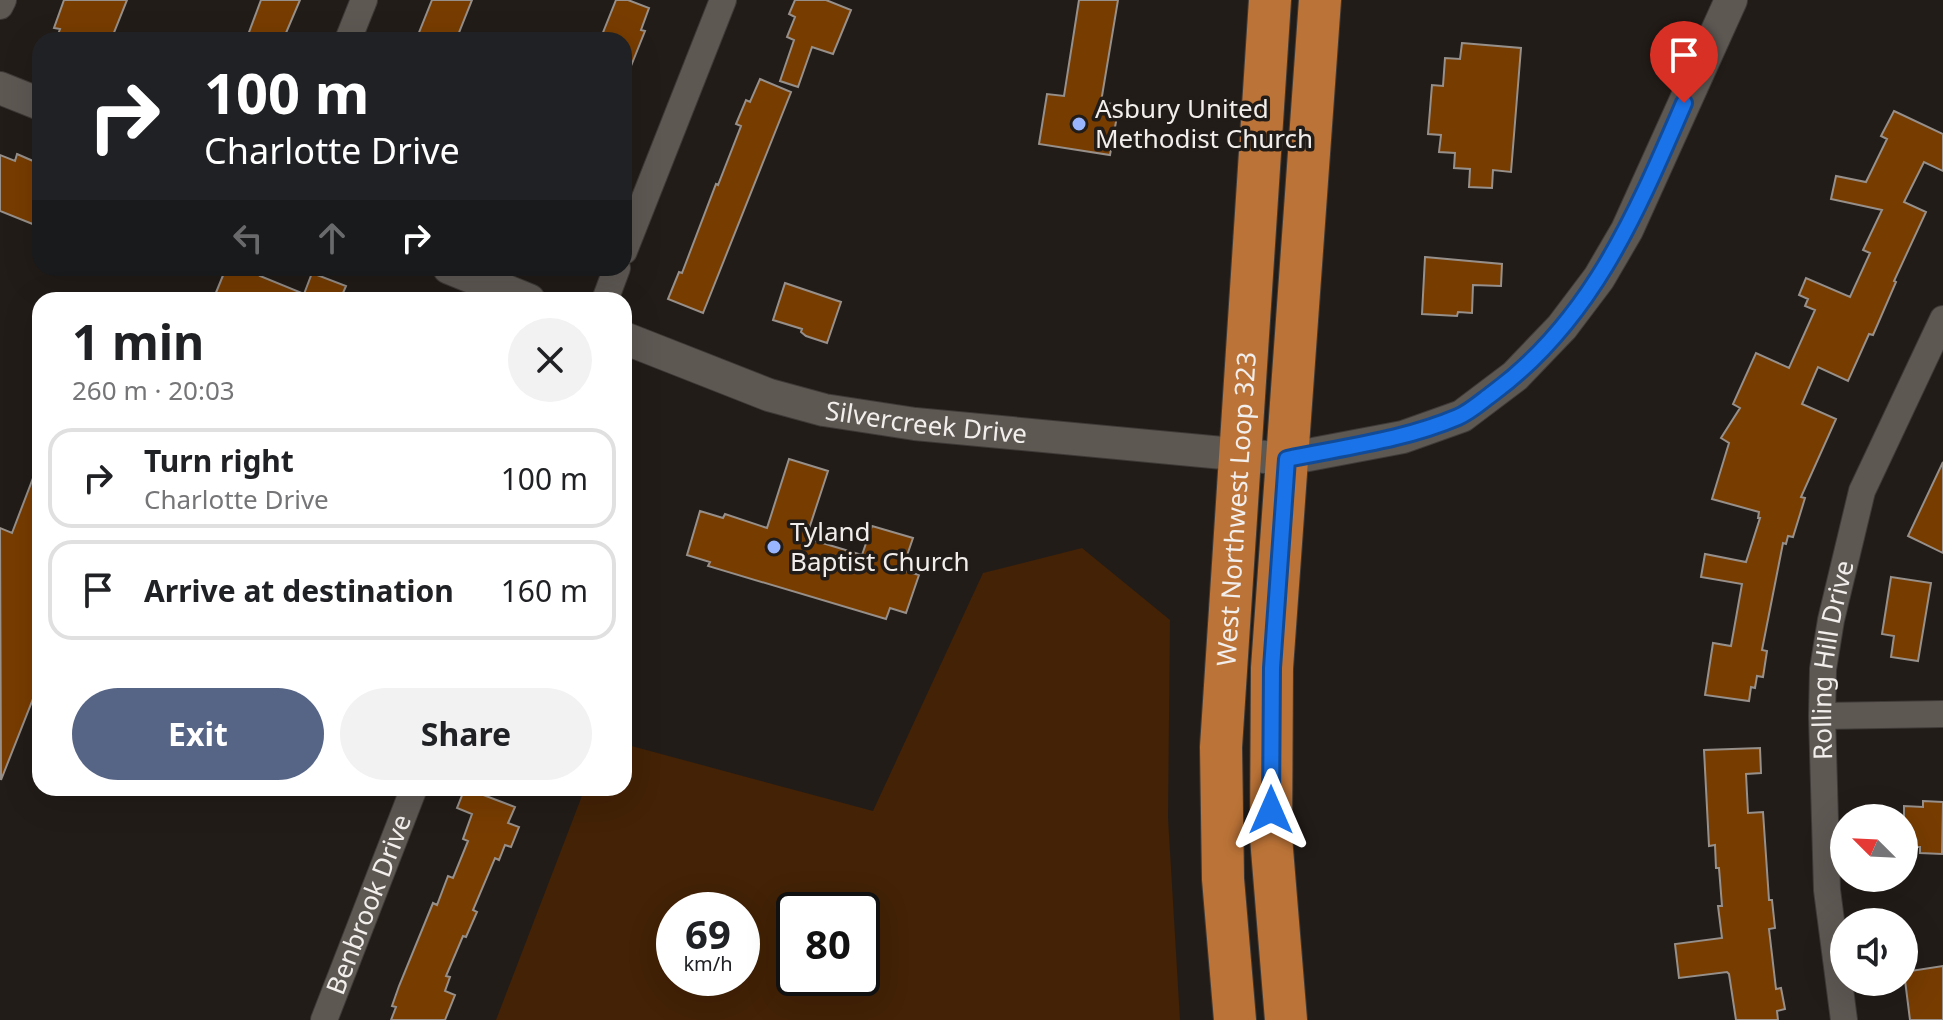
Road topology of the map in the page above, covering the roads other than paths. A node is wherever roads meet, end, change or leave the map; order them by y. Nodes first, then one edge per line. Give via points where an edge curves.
1 (3, 0) edge
2 (364, 0) edge
3 (723, 0) edge
4 (1270, 0) edge
5 (1320, 0) edge
6 (1731, 0) edge
7 (0, 6) edge
8 (351, 32) edge
9 (0, 88) edge
10 (32, 101) edge
11 (632, 231) edge
12 (469, 276) edge
13 (509, 292) edge
14 (1943, 319) edge
15 (632, 341) edge
16 (1240, 455) junction
17 (1287, 459) junction
18 (1943, 714) edge
19 (1822, 716) junction
20 (411, 796) edge
21 (324, 1020) edge
22 (1235, 1020) edge
23 (1286, 1020) edge
24 (1844, 1020) edge

1 - 7 street
2 - 8 street
3 - 11 street
4 - 16 highway, West Northwest Loop 323
5 - 17 highway, West Northwest Loop 323
6 - 17 street, Silvercreek Drive via 1627,230 1562,327 1515,376 1462,416 1403,437
9 - 10 street
12 - 13 street
14 - 19 street, Rolling Hill Drive via 1862,491 1831,620
15 - 16 street, Silvercreek Drive via 762,393 835,412
16 - 17 street, Silvercreek Drive
16 - 22 highway, West Northwest Loop 323 via 1221,747 1223,879
17 - 23 highway, West Northwest Loop 323 via 1272,668 1270,783
18 - 19 street
19 - 24 street, Rolling Hill Drive via 1827,890
20 - 21 street, Benbrook Drive

